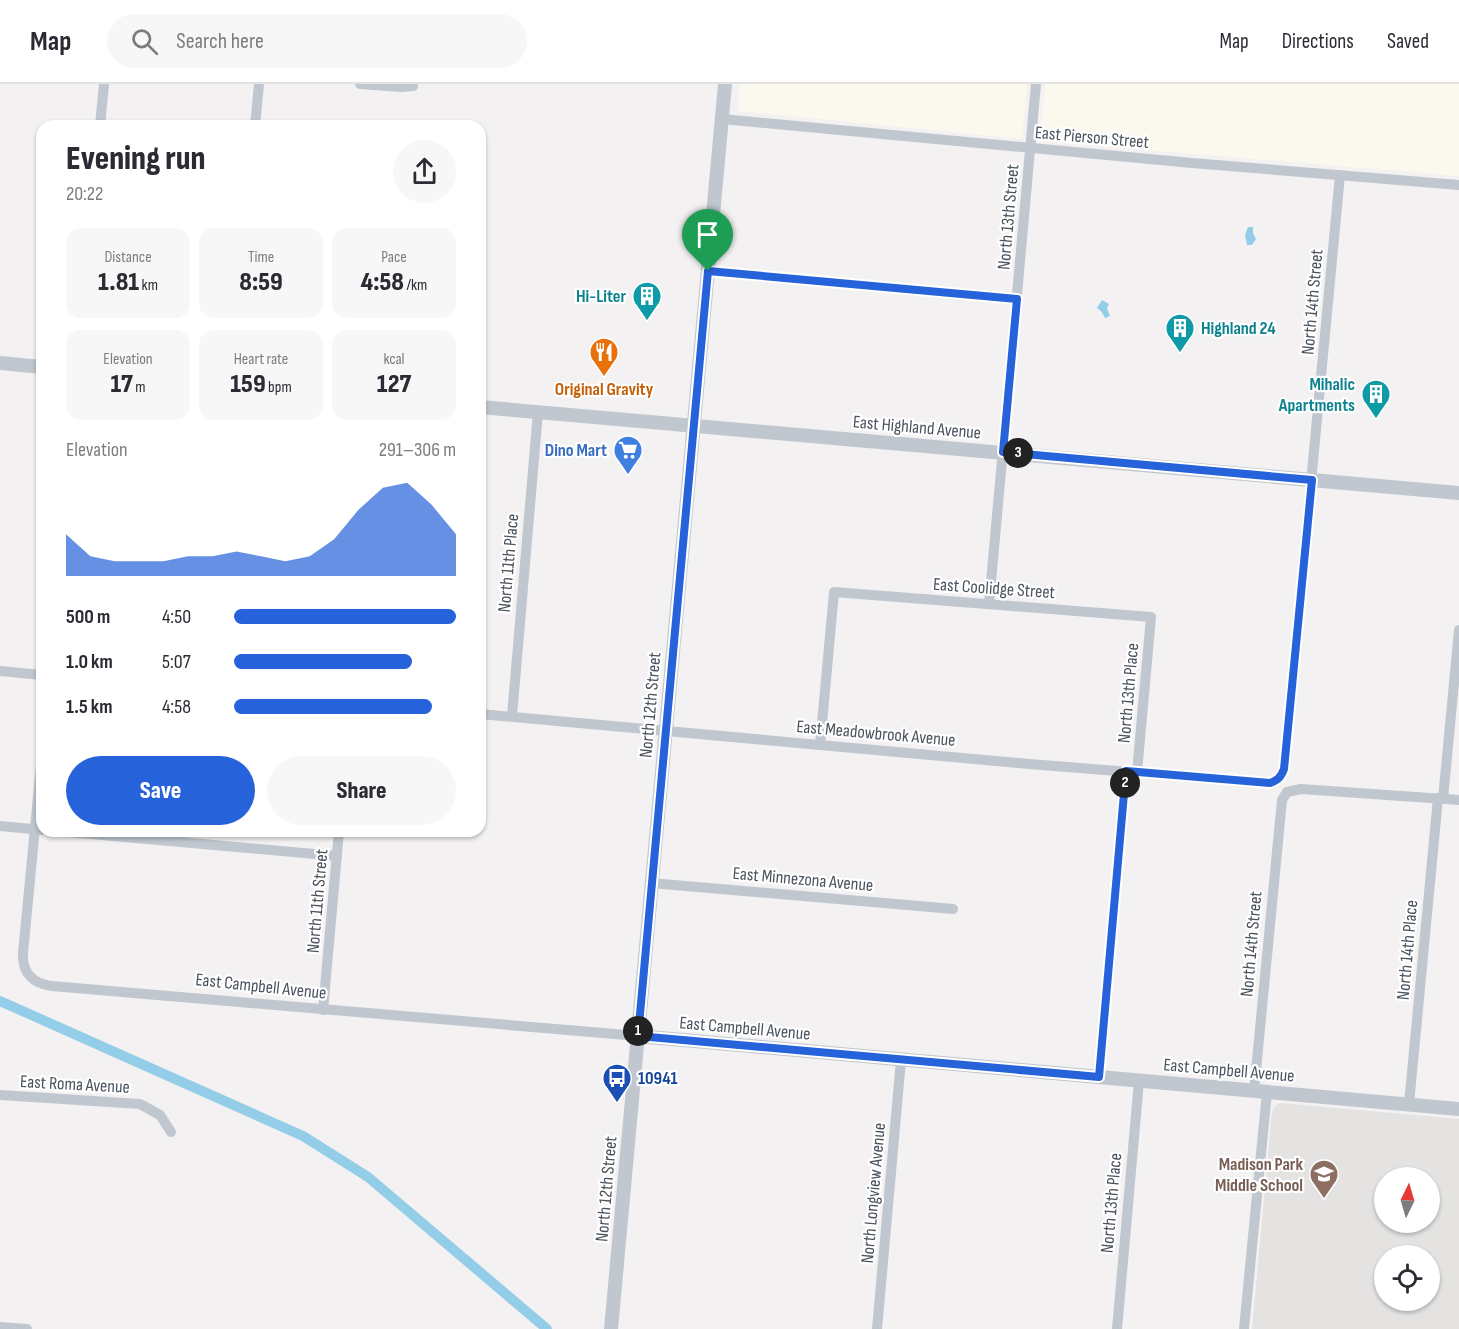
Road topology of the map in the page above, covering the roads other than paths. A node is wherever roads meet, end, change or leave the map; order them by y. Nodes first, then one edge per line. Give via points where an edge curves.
1 (104, 84) edge
2 (258, 84) edge
3 (360, 84) edge
4 (725, 84) edge
5 (1036, 84) edge
6 (413, 85) edge
7 (722, 119) junction
8 (101, 120) edge
9 (255, 120) edge
10 (1030, 148) junction
11 (1340, 175) junction
12 (1459, 185) edge
13 (708, 271) junction
14 (1017, 299) junction
15 (0, 363) edge
16 (36, 366) edge
17 (486, 408) edge
18 (538, 412) junction
19 (694, 425) junction
20 (1003, 452) junction
21 (1312, 480) junction
22 (1459, 493) edge
23 (989, 604) junction
24 (1151, 617) joint
25 (1459, 630) edge
26 (0, 671) edge
27 (36, 674) edge
28 (486, 715) edge
29 (512, 717) junction
30 (666, 730) junction
31 (820, 745) junction
32 (1131, 772) junction
33 (1270, 783) joint
34 (1441, 799) junction
35 (1459, 800) edge
36 (0, 826) edge
37 (36, 829) edge
38 (38, 837) edge
39 (124, 837) edge
40 (339, 837) edge
41 (337, 856) junction
42 (651, 883) junction
43 (953, 909) dead end
44 (323, 1010) junction
45 (638, 1036) junction
46 (901, 1060) junction
47 (1099, 1077) junction
48 (1139, 1081) junction
49 (1261, 1091) junction
50 (0, 1095) edge
51 (1409, 1104) junction
52 (1459, 1109) edge
53 (171, 1132) dead end
54 (0, 1327) edge
55 (27, 1329) edge
56 (611, 1329) edge
57 (877, 1329) edge
58 (1117, 1329) edge
59 (1244, 1329) edge

1 - 8 street
2 - 9 street
3 - 6 street
4 - 7 street, North 12th Street
5 - 10 street, North 13th Street
7 - 10 street, East Pierson Street
7 - 13 street, North 12th Street
10 - 11 street, East Pierson Street
10 - 14 street, North 13th Street
11 - 12 street, East Pierson Street
11 - 21 street, North 14th Street
13 - 14 street
13 - 19 street, North 12th Street
14 - 20 street, North 13th Street
15 - 16 street
17 - 18 street, East Highland Avenue
18 - 19 street, East Highland Avenue
18 - 29 street, North 11th Place
19 - 20 street, East Highland Avenue
19 - 30 street, North 12th Street
20 - 21 street, East Highland Avenue
20 - 23 street, North 13th Street
21 - 22 street, East Highland Avenue
21 - 33 street, North 14th Street via 1284,769
23 - 24 street, East Coolidge Street
23 - 31 street, East Coolidge Street via 834,592
24 - 32 street, North 13th Place
25 - 34 street, North 14th Place
26 - 27 street
28 - 29 street, East Meadowbrook Avenue
29 - 30 street, East Meadowbrook Avenue
30 - 31 street, East Meadowbrook Avenue
30 - 42 street, North 12th Street
31 - 32 street, East Meadowbrook Avenue
32 - 33 street, East Meadowbrook Avenue
32 - 47 street, North 13th Place
34 - 35 street
34 - 49 street, North 14th Street via 1301,789 1287,792 1282,800
34 - 51 street, North 14th Place
36 - 37 street
38 - 44 street, East Campbell Avenue via 23,953 30,978 41,985
39 - 41 street
40 - 41 street, North 11th Street
41 - 44 street, North 11th Street
42 - 43 street, East Minnezona Avenue
42 - 45 street, North 12th Street
44 - 45 street, East Campbell Avenue
45 - 46 street, East Campbell Avenue
45 - 56 street, North 12th Street
46 - 47 street, East Campbell Avenue
46 - 57 street, North Longview Avenue
47 - 48 street, East Campbell Avenue
48 - 49 street, East Campbell Avenue
48 - 58 street, North 13th Place
49 - 51 street, East Campbell Avenue
49 - 59 street, North 14th Street
50 - 53 street, East Roma Avenue via 140,1104 160,1115
51 - 52 street, East Campbell Avenue
54 - 55 street

